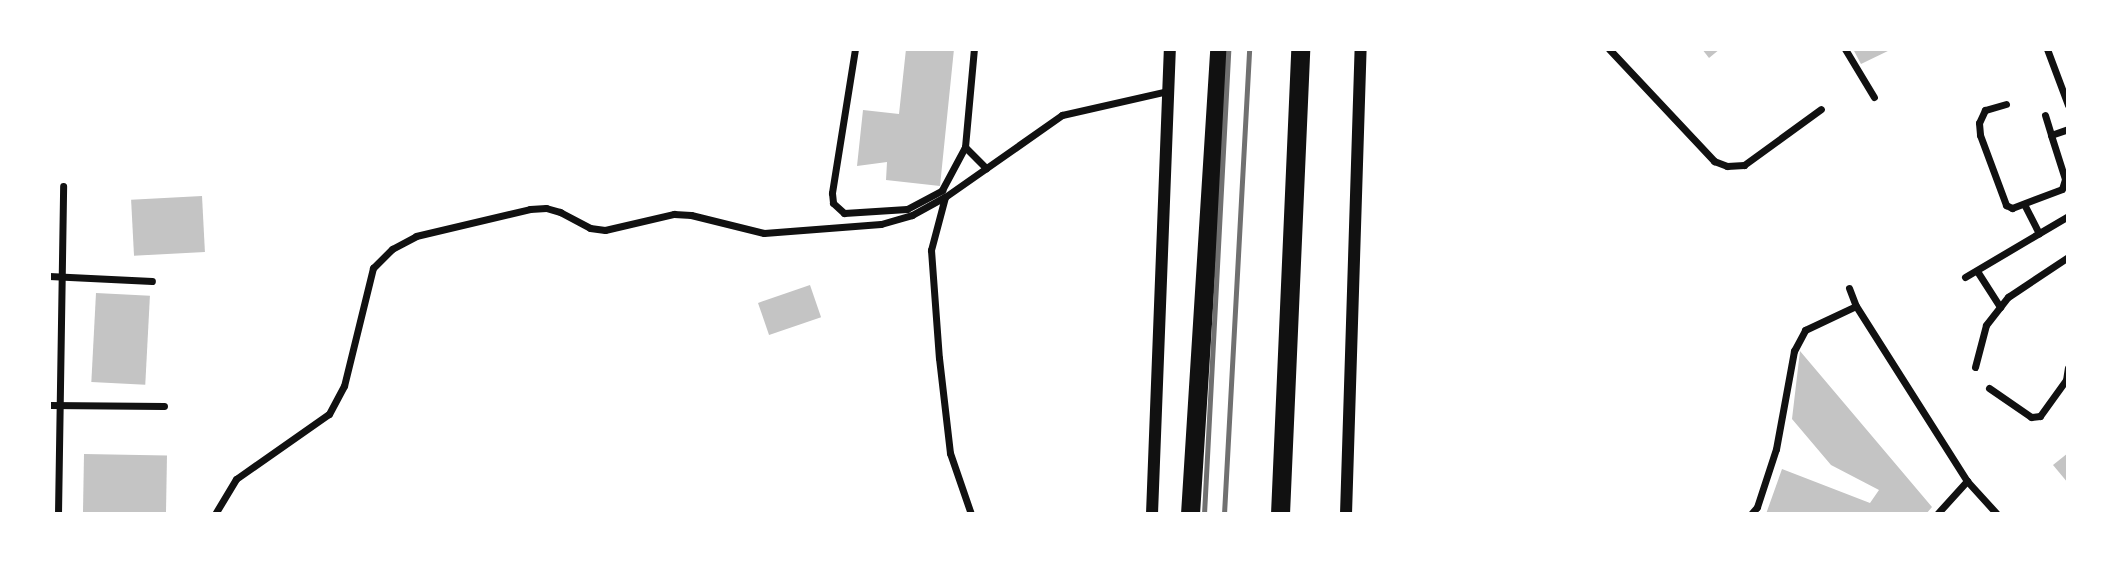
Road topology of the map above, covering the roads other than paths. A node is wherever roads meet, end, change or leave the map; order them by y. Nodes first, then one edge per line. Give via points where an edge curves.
1 (855, 49) edge
2 (974, 49) edge
3 (1170, 49) edge
4 (1220, 49) edge
5 (1300, 49) edge
6 (1361, 49) edge
7 (1609, 49) edge
8 (1845, 49) edge
9 (2047, 49) edge
10 (1168, 91) junction
11 (1874, 97) dead end
12 (2006, 104) dead end
13 (2068, 105) edge
14 (1821, 109) dead end
15 (2045, 115) dead end
16 (2068, 129) edge
17 (2051, 135) junction
18 (965, 147) junction
19 (2068, 150) edge
20 (2057, 154) junction
21 (986, 168) junction
22 (63, 186) dead end
23 (944, 197) junction
24 (2024, 204) junction
25 (2068, 216) edge
26 (2039, 233) junction
27 (2068, 257) edge
28 (1977, 271) junction
29 (49, 276) edge
30 (62, 276) junction
31 (1965, 277) dead end
32 (152, 281) dead end
33 (1849, 288) dead end
34 (1856, 306) junction
35 (2000, 307) junction
36 (1975, 368) dead end
37 (2068, 368) edge
38 (1989, 388) dead end
39 (49, 405) edge
40 (60, 405) junction
41 (164, 406) dead end
42 (1967, 481) junction
43 (58, 514) edge
44 (215, 514) edge
45 (971, 514) edge
46 (1152, 514) edge
47 (1190, 514) edge
48 (1280, 514) edge
49 (1346, 514) edge
50 (1751, 514) edge
51 (1937, 514) edge
52 (1997, 514) edge

1 - 18 street via 832,193 839,210 907,209 942,190
2 - 18 street
3 - 10 street
4 - 47 highway
5 - 48 highway
6 - 49 street
7 - 14 street via 1714,161 1727,166 1744,165
8 - 11 street
9 - 13 street
10 - 21 street via 1062,114
10 - 46 street
12 - 24 street via 1985,110 1980,116 1980,135 2006,205
15 - 17 street
16 - 17 street
17 - 20 street
18 - 21 street
19 - 20 street
20 - 24 street via 2065,179 2062,189
21 - 23 street
22 - 30 street
23 - 44 street via 912,215 851,227 764,233 674,215 606,230 590,228 546,208 416,236 391,249 373,268 344,386 329,414 236,479
23 - 45 street via 932,250 939,358 950,453
24 - 26 street
25 - 26 street
26 - 28 street
27 - 35 street
28 - 31 street
28 - 35 street
29 - 30 street
30 - 32 street
30 - 40 street
33 - 34 street
34 - 42 street
34 - 50 street via 1805,330 1794,351 1776,449
35 - 36 street via 1986,325
37 - 38 street via 2066,380 2040,416 2031,417
39 - 40 street
40 - 41 street
40 - 43 street
42 - 51 street
42 - 52 street

